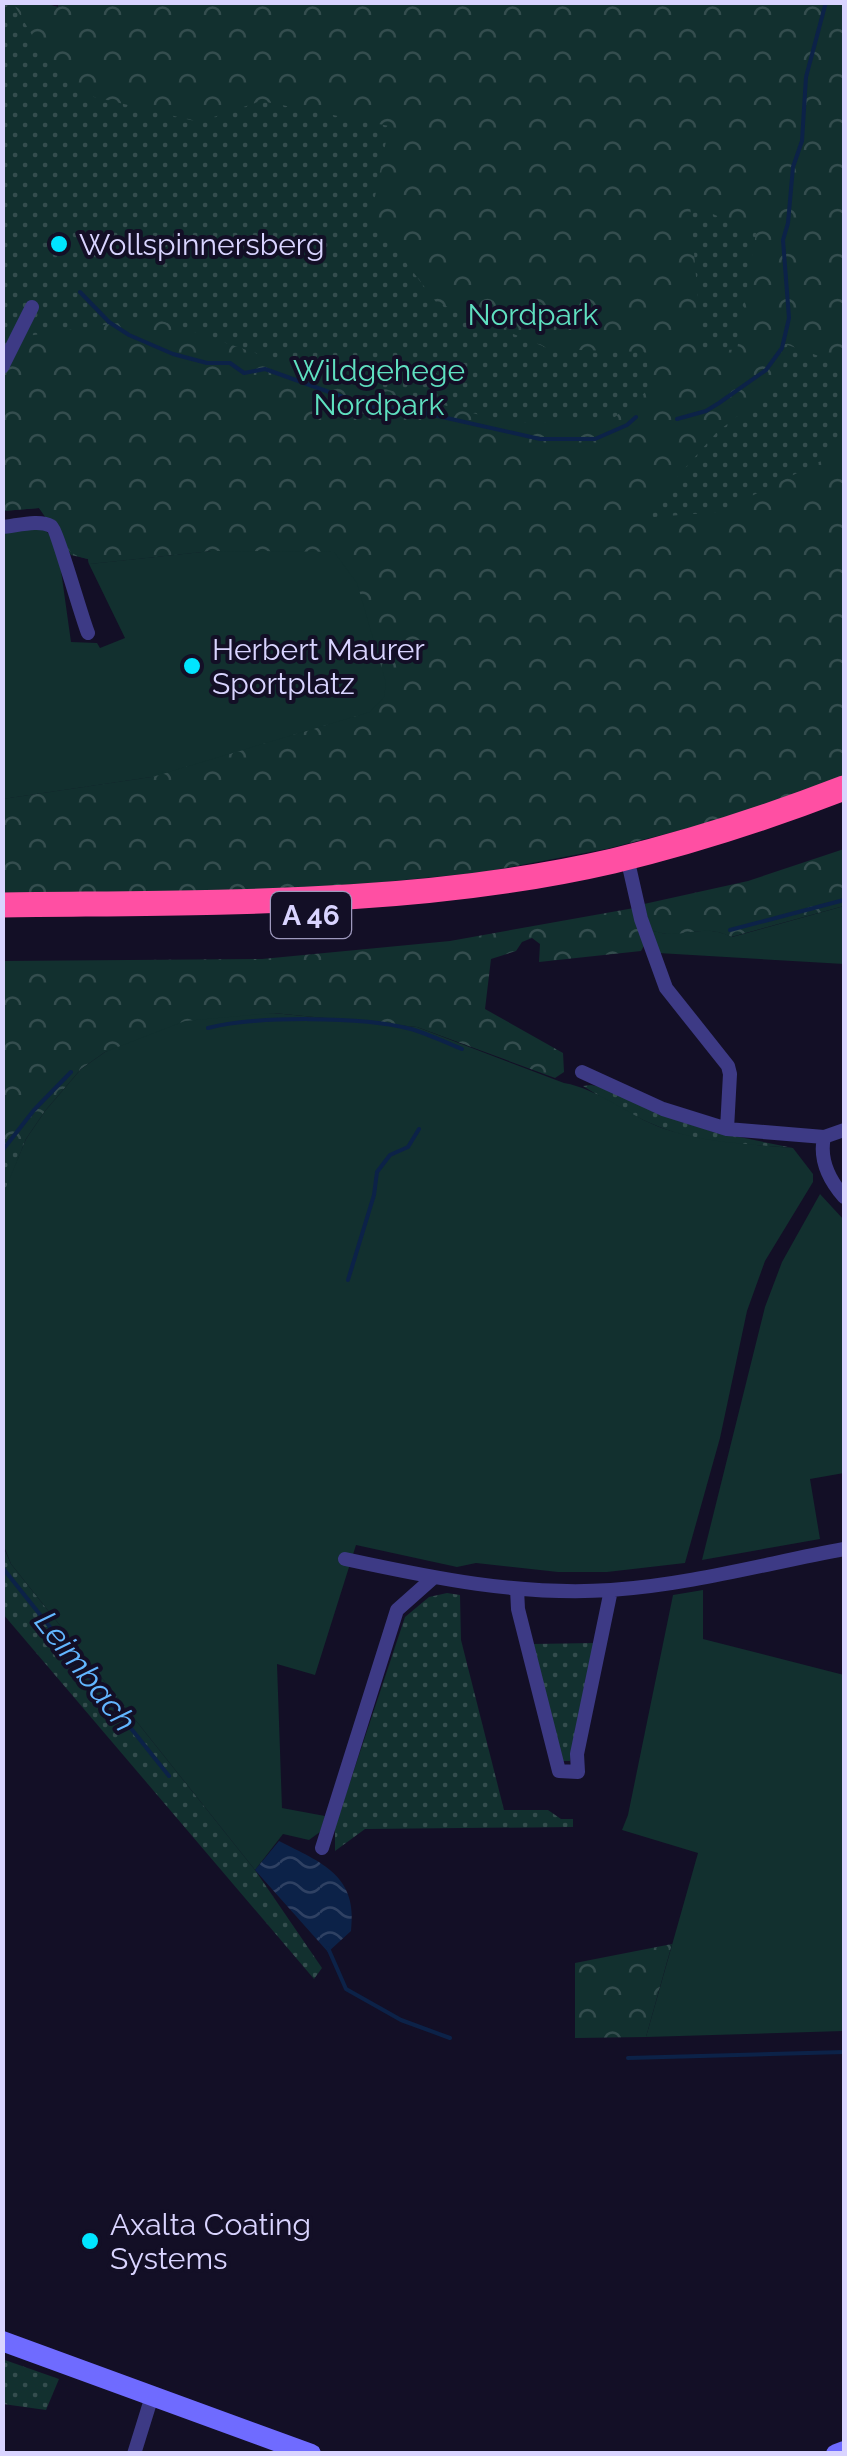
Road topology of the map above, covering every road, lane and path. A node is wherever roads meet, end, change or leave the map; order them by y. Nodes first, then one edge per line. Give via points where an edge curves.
1 (32, 307) dead end
2 (2, 368) edge
3 (2, 528) edge
4 (88, 633) dead end
5 (844, 788) edge
6 (844, 805) edge
7 (626, 861) junction
8 (2, 905) edge
9 (2, 922) edge
10 (582, 1072) dead end
11 (727, 1129) junction
12 (844, 1130) edge
13 (824, 1137) junction
14 (844, 1197) edge
15 (844, 1549) edge
16 (345, 1559) dead end
17 (433, 1578) junction
18 (517, 1589) junction
19 (611, 1590) junction
20 (322, 1848) dead end
21 (2, 2342) edge
22 (152, 2396) junction
23 (844, 2451) edge
24 (134, 2454) edge
25 (311, 2454) edge
26 (836, 2454) edge

1 - 2 street
3 - 4 street via 40,524 57,532
5 - 7 highway, A 46
6 - 7 highway, A 46 via 747,840
7 - 8 highway, A 46 via 381,895
7 - 9 highway, A 46 via 543,889 412,908
7 - 11 street via 666,988 728,1066
10 - 11 street
11 - 13 street
12 - 13 street
13 - 14 street via 827,1172
15 - 19 street
16 - 17 street
17 - 18 street
17 - 20 street via 397,1610
18 - 19 street
18 - 19 street via 559,1770 578,1772
21 - 22 main road
22 - 24 street
22 - 25 main road
23 - 26 main road

